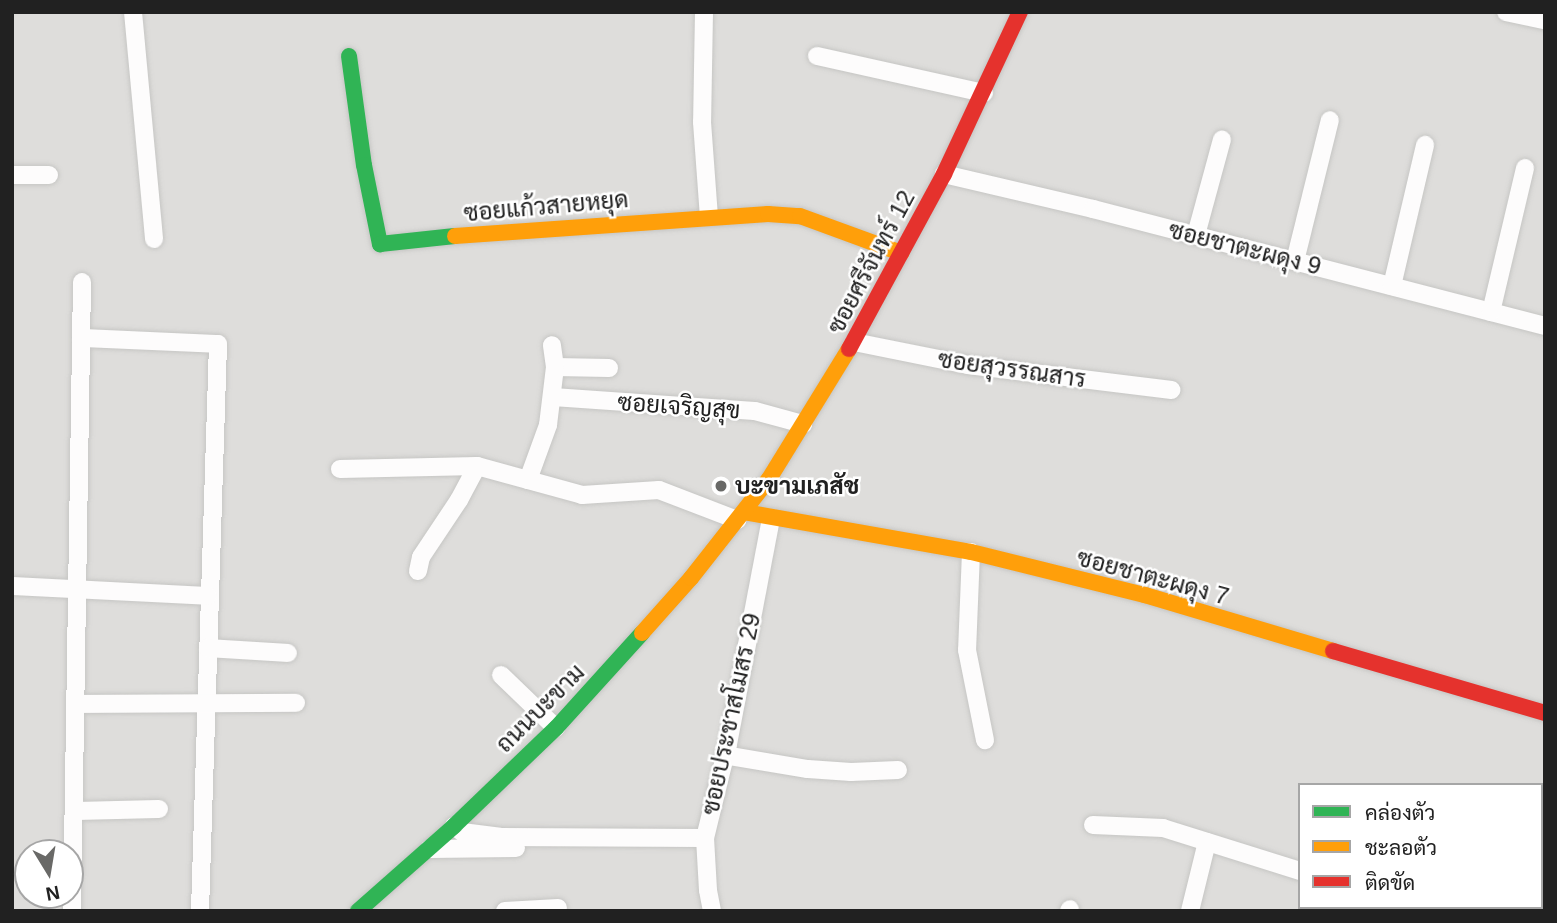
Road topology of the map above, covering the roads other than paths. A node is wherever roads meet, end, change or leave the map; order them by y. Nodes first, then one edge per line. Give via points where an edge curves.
1 (133, 12) edge
2 (704, 12) edge
3 (1020, 12) edge
4 (1506, 12) edge
5 (1545, 20) edge
6 (349, 56) dead end
7 (817, 56) dead end
8 (984, 93) junction
9 (1330, 120) dead end
10 (1222, 139) dead end
11 (1425, 145) dead end
12 (1525, 168) dead end
13 (944, 174) junction
14 (12, 175) edge
15 (49, 175) dead end
16 (709, 217) junction
17 (1196, 235) junction
18 (154, 239) dead end
19 (901, 253) junction
20 (1295, 261) junction
21 (82, 282) dead end
22 (1392, 286) junction
23 (1491, 312) junction
24 (1545, 326) edge
25 (81, 338) junction
26 (854, 342) junction
27 (552, 345) dead end
28 (555, 367) junction
29 (609, 368) dead end
30 (1171, 390) dead end
31 (553, 397) junction
32 (803, 424) junction
33 (477, 466) junction
34 (340, 468) dead end
35 (528, 480) junction
36 (740, 516) junction
37 (771, 518) junction
38 (971, 552) junction
39 (418, 570) dead end
40 (12, 586) edge
41 (77, 589) junction
42 (208, 596) junction
43 (208, 648) junction
44 (288, 653) dead end
45 (501, 675) dead end
46 (206, 703) junction
47 (296, 703) dead end
48 (76, 704) junction
49 (1545, 713) edge
50 (556, 727) junction
51 (985, 740) dead end
52 (724, 755) junction
53 (898, 770) dead end
54 (159, 809) dead end
55 (75, 811) junction
56 (1093, 825) dead end
57 (454, 826) junction
58 (705, 838) junction
59 (1208, 842) junction
60 (537, 848) dead end
61 (429, 849) junction
62 (1298, 870) edge
63 (558, 908) dead end
64 (72, 911) edge
65 (200, 911) edge
66 (358, 911) edge
67 (505, 911) edge
68 (712, 911) edge
69 (1190, 911) edge

1 - 18 street
2 - 16 street via 702,122
3 - 8 street, ซอยศรีจันทร์ 12
4 - 5 street
6 - 16 street, ซอยแก้วสายหยุด via 380,244
7 - 8 street
8 - 13 street, ซอยศรีจันทร์ 12
9 - 20 street
10 - 17 street
11 - 22 street
12 - 23 street
13 - 17 street, ซอยชาตะผดุง 9
13 - 19 street, ซอยศรีจันทร์ 12
14 - 15 street
16 - 19 street, ซอยแก้วสายหยุด via 800,216
17 - 20 street, ซอยชาตะผดุง 9
19 - 26 street, ซอยศรีจันทร์ 12
20 - 22 street, ซอยชาตะผดุง 9
21 - 25 street
22 - 23 street, ซอยชาตะผดุง 9
23 - 24 street, ซอยชาตะผดุง 9
25 - 41 street
25 - 42 street via 218,344
26 - 30 street, ซอยสุวรรณสาร via 968,365
26 - 32 street, ซอยศรีจันทร์ 12
27 - 28 street
28 - 29 street
28 - 31 street
31 - 32 street, ซอยเจริญสุข via 755,411
31 - 35 street
32 - 36 street, ซอยศรีจันทร์ 12
33 - 34 street
33 - 35 street
33 - 39 street via 421,557
35 - 36 street via 582,495 659,490
36 - 37 street, ซอยชาตะผดุง 7
36 - 50 street, ถนนบะขาม via 691,578
37 - 38 street, ซอยชาตะผดุง 7
37 - 52 street, ซอยประชาสโมสร 29
38 - 49 street, ซอยชาตะผดุง 7 via 1145,595
38 - 51 street via 967,650
40 - 41 street
41 - 42 street
41 - 48 street
42 - 43 street
43 - 44 street
43 - 46 street
45 - 50 street
46 - 47 street
46 - 48 street
46 - 65 street
48 - 55 street
50 - 57 street, ถนนบะขาม
52 - 53 street via 808,769
52 - 58 street, ซอยประชาสโมสร 29
54 - 55 street
55 - 64 street
56 - 59 street via 1163,828
57 - 58 street via 462,832 500,837
57 - 61 street, ถนนบะขาม
58 - 68 street, ซอยประชาสโมสร 29
59 - 62 street
59 - 69 street
60 - 61 street
61 - 66 street, ถนนบะขาม
63 - 67 street

